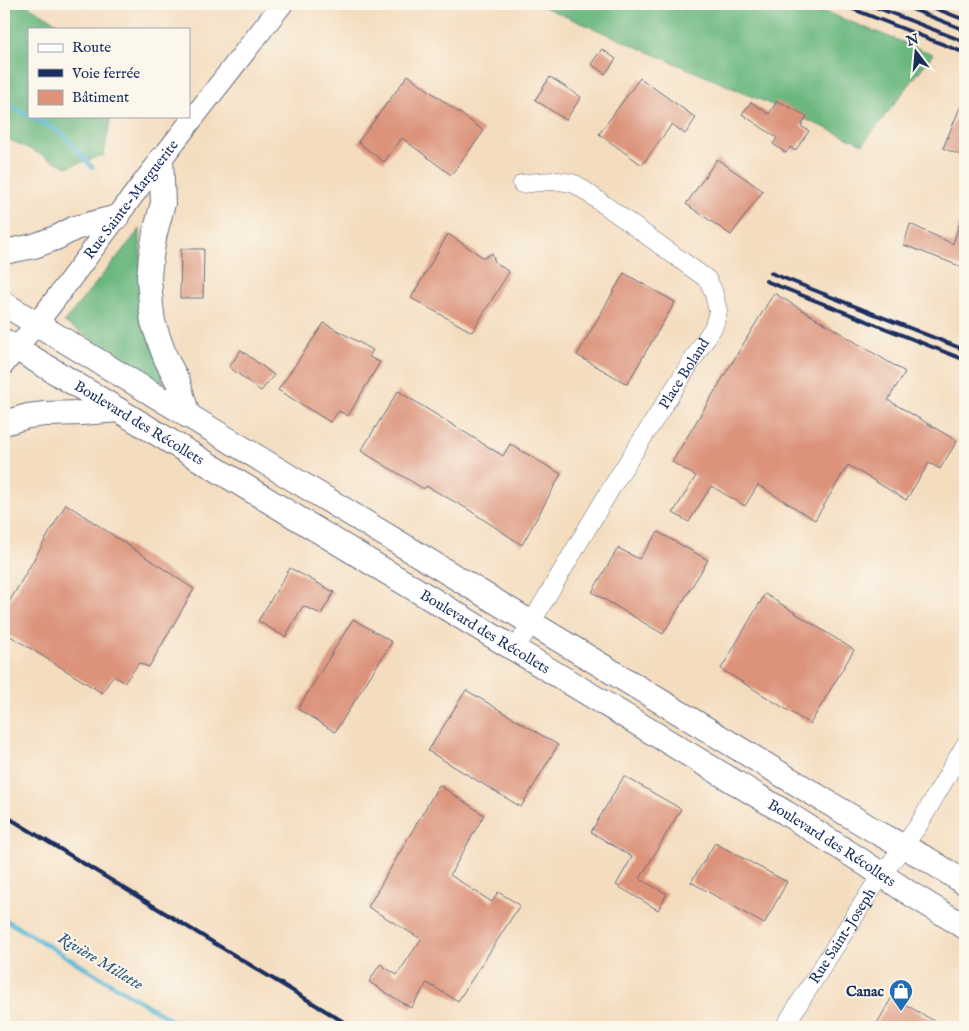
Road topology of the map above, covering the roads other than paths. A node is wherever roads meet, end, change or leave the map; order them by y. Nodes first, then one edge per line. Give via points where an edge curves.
1 (282, 4) edge
2 (161, 159) junction
3 (522, 184) dead end
4 (116, 217) junction
5 (4, 252) edge
6 (4, 304) edge
7 (36, 324) junction
8 (8, 351) edge
9 (118, 410) junction
10 (188, 416) junction
11 (4, 423) edge
12 (531, 622) junction
13 (515, 650) junction
14 (965, 746) edge
15 (904, 847) junction
16 (883, 876) junction
17 (965, 883) edge
18 (965, 927) edge
19 (784, 1027) edge

1 - 2 street, Rue Sainte-Marguerite
2 - 4 street, Rue Sainte-Marguerite
2 - 10 main road via 163,204 151,256 151,306 159,340 178,382
3 - 12 street, Place Boland via 560,180 577,185 707,279 718,311 714,326
4 - 5 main road via 75,228 34,246
4 - 7 street, Rue Sainte-Marguerite
6 - 7 main road, Boulevard des Récollets
7 - 8 street, Rue Sainte-Marguerite
7 - 10 main road, Boulevard des Récollets
8 - 9 main road, Boulevard des Récollets
9 - 11 main road via 45,414
9 - 13 main road, Boulevard des Récollets
10 - 12 main road, Boulevard des Récollets
12 - 13 street, Place Boland
12 - 15 main road, Boulevard des Récollets
13 - 16 main road, Boulevard des Récollets via 786,813
14 - 15 street, Rue Saint-Joseph
15 - 16 street, Rue Saint-Joseph
15 - 17 main road, Boulevard des Récollets
16 - 18 main road, Boulevard des Récollets
16 - 19 street, Rue Saint-Joseph

